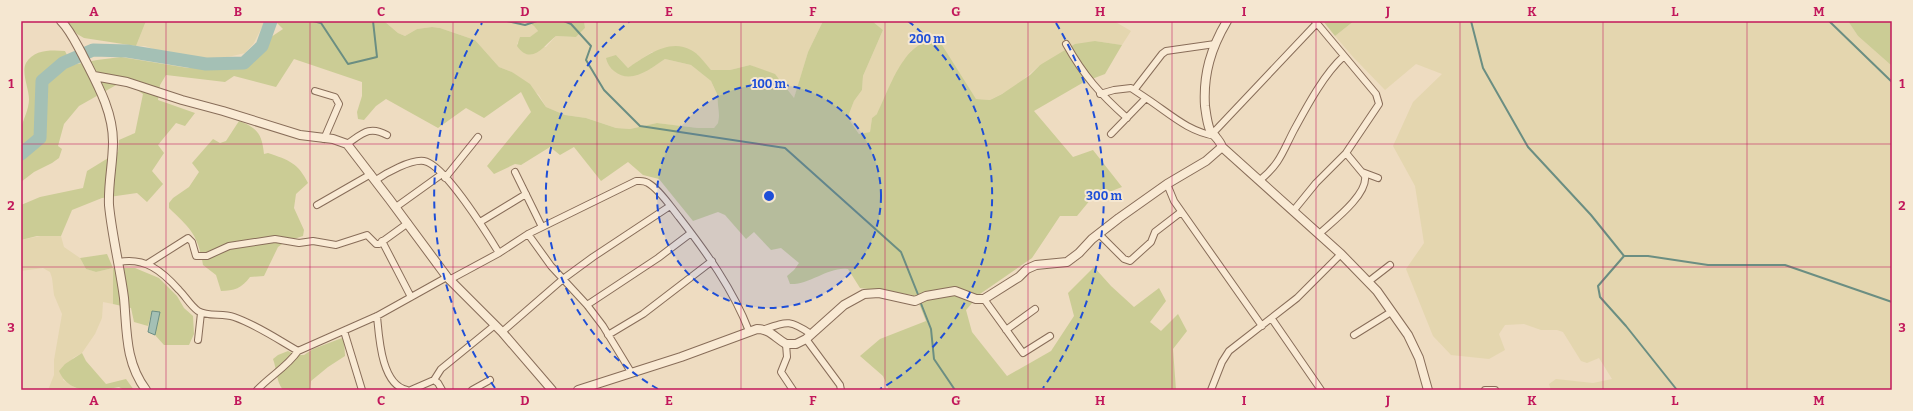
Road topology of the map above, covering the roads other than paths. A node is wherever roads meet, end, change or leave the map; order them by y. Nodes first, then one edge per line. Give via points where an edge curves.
1 (61, 21) edge
2 (1227, 21) edge
3 (1316, 22) edge
4 (1066, 44) dead end
5 (1215, 44) junction
6 (1344, 56) junction
7 (94, 76) junction
8 (1135, 90) junction
9 (315, 92) dead end
10 (1100, 94) junction
11 (1146, 98) junction
12 (1127, 118) junction
13 (1111, 134) dead end
14 (387, 135) dead end
15 (1214, 135) junction
16 (478, 137) dead end
17 (324, 139) junction
18 (347, 144) junction
19 (1222, 147) junction
20 (1346, 153) junction
21 (515, 172) dead end
22 (1362, 172) junction
23 (443, 176) junction
24 (373, 177) junction
25 (1378, 178) dead end
26 (1260, 180) junction
27 (1167, 184) junction
28 (526, 194) junction
29 (317, 205) dead end
30 (670, 206) junction
31 (396, 207) junction
32 (1294, 210) junction
33 (1181, 212) junction
34 (480, 222) junction
35 (408, 224) junction
36 (542, 227) junction
37 (691, 233) junction
38 (528, 234) junction
39 (1099, 234) junction
40 (1319, 234) junction
41 (382, 242) junction
42 (499, 253) junction
43 (1342, 254) junction
44 (712, 261) junction
45 (119, 262) junction
46 (147, 264) junction
47 (1390, 265) dead end
48 (448, 278) junction
49 (563, 279) junction
50 (1368, 282) junction
51 (411, 297) junction
52 (984, 299) junction
53 (587, 305) junction
54 (1035, 309) dead end
55 (1391, 312) junction
56 (201, 313) junction
57 (377, 316) junction
58 (1272, 319) junction
59 (495, 325) junction
60 (1262, 326) junction
61 (765, 329) junction
62 (344, 330) junction
63 (1006, 330) junction
64 (749, 331) junction
65 (502, 332) junction
66 (608, 335) junction
67 (1354, 335) dead end
68 (808, 336) junction
69 (1050, 336) dead end
70 (198, 340) dead end
71 (786, 344) junction
72 (298, 352) junction
73 (631, 372) junction
74 (434, 380) junction
75 (490, 380) dead end
76 (146, 390) edge
77 (257, 390) edge
78 (362, 390) edge
79 (407, 390) edge
80 (411, 390) edge
81 (442, 390) edge
82 (472, 390) edge
83 (552, 390) edge
84 (578, 390) edge
85 (793, 390) edge
86 (841, 390) edge
87 (1211, 390) edge
88 (1321, 390) edge
89 (1428, 390) edge
90 (1485, 390) edge
91 (1495, 390) edge

1 - 7 street
2 - 5 street
3 - 6 street
3 - 15 street
4 - 10 street via 1078,66
5 - 8 street via 1166,51
5 - 15 street via 1209,58 1205,85 1207,118
6 - 20 street via 1376,94 1379,104
6 - 26 street via 1320,86 1276,166
7 - 17 street via 127,82 286,131
7 - 45 street via 104,97 112,129 109,204
8 - 10 street via 1123,88
8 - 11 street
9 - 17 street via 335,98 339,104
10 - 12 street
11 - 12 street
11 - 15 street via 1189,128 1206,135
12 - 13 street
14 - 18 street via 377,130 369,130
15 - 19 street
16 - 23 street
17 - 18 street
18 - 24 street
19 - 26 street
19 - 27 street via 1206,161
20 - 22 street
20 - 32 street
21 - 28 street
22 - 25 street
22 - 40 street via 1366,182 1359,194
23 - 24 street via 430,163 420,161 396,167
23 - 31 street
23 - 34 street
24 - 29 street
24 - 31 street
26 - 32 street
27 - 33 street
27 - 39 street
28 - 34 street
28 - 36 street
30 - 36 street via 647,182 636,181
30 - 37 street
30 - 49 street
31 - 35 street
32 - 40 street
33 - 39 street via 1156,232 1151,242 1130,261 1124,259
33 - 60 street
34 - 42 street
35 - 41 street
35 - 48 street
36 - 38 street
37 - 44 street
37 - 53 street
38 - 42 street
38 - 49 street via 544,258
39 - 52 street via 1067,262 1036,265 1027,269 1020,277
40 - 43 street
41 - 46 street via 376,244 370,236 364,235 336,245 275,239 228,246 207,256 198,257 188,238
41 - 51 street
42 - 48 street
43 - 50 street
43 - 58 street
44 - 64 street via 731,292
44 - 66 street via 643,314
45 - 46 street via 135,261
45 - 76 street via 128,352
46 - 56 street via 174,285
47 - 50 street
48 - 51 street
48 - 59 street
49 - 53 street
49 - 65 street
50 - 55 street
51 - 57 street
52 - 63 street
52 - 68 street via 976,299 955,291 926,296 914,301 879,293 864,294 844,305
53 - 66 street
54 - 63 street
55 - 67 street
55 - 89 street via 1408,335 1419,358
56 - 70 street
56 - 72 street via 232,316
57 - 62 street
57 - 79 street via 384,363 398,384
58 - 60 street
58 - 88 street
59 - 65 street
59 - 74 street via 441,369
60 - 87 street via 1225,356
61 - 64 street
61 - 68 street via 784,322 793,322
61 - 71 street
62 - 72 street
62 - 78 street
63 - 69 street via 1023,353
64 - 73 street via 681,357
65 - 83 street
66 - 73 street
68 - 71 street via 796,344
68 - 86 street
71 - 85 street via 786,357 781,372
72 - 77 street
73 - 84 street
74 - 80 street
74 - 81 street via 440,384
75 - 82 street
90 - 91 street

